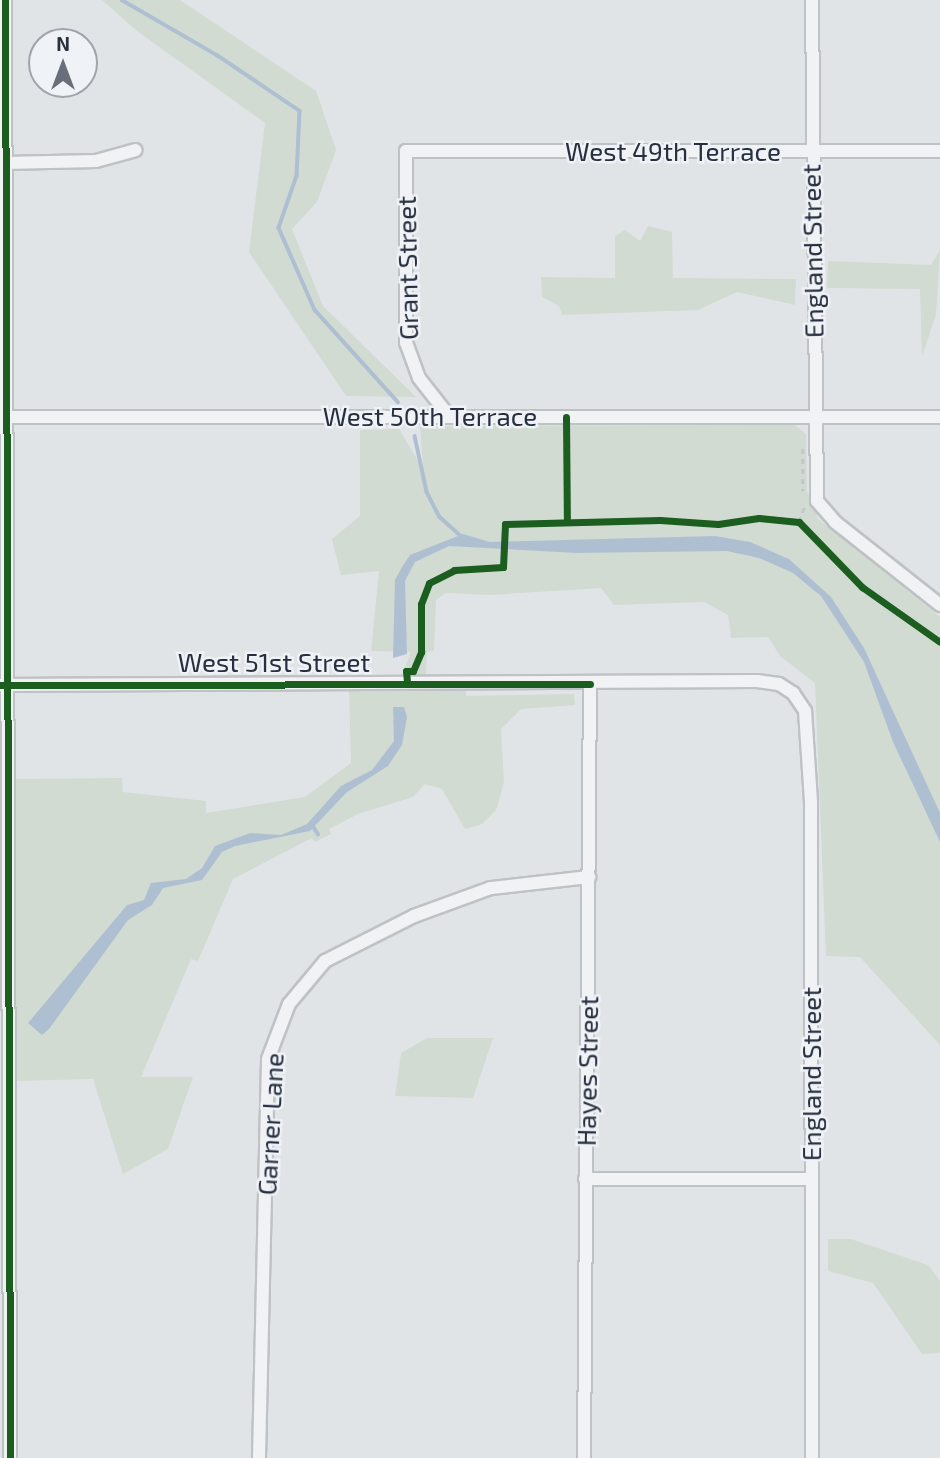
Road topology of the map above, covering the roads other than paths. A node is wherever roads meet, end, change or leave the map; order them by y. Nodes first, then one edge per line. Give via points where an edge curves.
1 (5, 0) edge
2 (812, 0) edge
3 (2, 48) edge
4 (136, 150) dead end
5 (406, 151) joint
6 (811, 151) junction
7 (940, 151) edge
8 (4, 163) junction
9 (2, 206) edge
10 (448, 415) junction
11 (4, 417) junction
12 (940, 417) edge
13 (815, 418) junction
14 (940, 605) edge
15 (590, 684) junction
16 (3, 685) edge
17 (793, 693) joint
18 (3, 856) edge
19 (589, 877) junction
20 (3, 1005) edge
21 (585, 1179) junction
22 (811, 1179) junction
23 (3, 1186) edge
24 (10, 1458) edge
25 (259, 1458) edge
26 (584, 1458) edge
27 (811, 1458) edge

1 - 3 street
2 - 6 street, England Street
3 - 8 street
4 - 8 street via 96,161
5 - 6 street, West 49th Terrace
5 - 10 street, Grant Street via 406,343 419,378
6 - 7 street, West 49th Terrace
6 - 13 street, England Street
8 - 9 street
9 - 11 street
10 - 11 street, West 50th Terrace
10 - 13 street, West 50th Terrace
11 - 16 street
12 - 13 street, West 50th Terrace
13 - 14 street, England Street via 817,501 835,522
15 - 16 street, West 51st Street
15 - 17 street, West 51st Street via 757,681 779,684
15 - 19 street, Hayes Street
16 - 18 street
17 - 22 street, England Street via 805,710 808,732
18 - 20 street
19 - 21 street, Hayes Street
19 - 25 street, Garner Lane via 491,888 414,916 325,961 289,1004 268,1059
20 - 23 street
21 - 22 street
21 - 26 street, Hayes Street
22 - 27 street, England Street
23 - 24 street

